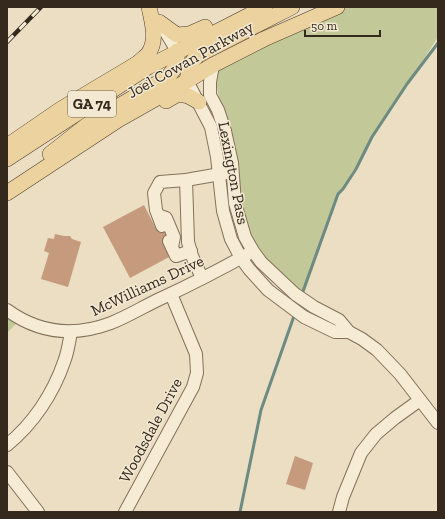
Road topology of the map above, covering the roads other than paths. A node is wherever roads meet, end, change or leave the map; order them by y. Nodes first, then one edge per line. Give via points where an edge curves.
1 (150, 7) edge
2 (246, 7) edge
3 (265, 7) edge
4 (292, 7) edge
5 (337, 7) edge
6 (159, 22) junction
7 (178, 51) junction
8 (213, 65) junction
9 (187, 81) junction
10 (199, 102) junction
11 (97, 134) junction
12 (7, 146) edge
13 (7, 159) edge
14 (233, 173) junction
15 (219, 174) junction
16 (30, 178) junction
17 (186, 180) junction
18 (7, 193) edge
19 (191, 251) junction
20 (253, 251) junction
21 (241, 258) junction
22 (202, 278) junction
23 (171, 294) junction
24 (7, 310) edge
25 (71, 332) junction
26 (349, 332) junction
27 (420, 400) junction
28 (438, 423) edge
29 (7, 445) edge
30 (7, 472) edge
31 (38, 512) edge
32 (125, 512) edge
33 (338, 512) edge

1 - 6 street
1 - 12 main road via 154,40 148,54 138,63 61,109
2 - 6 main road via 189,34 177,35
3 - 7 main road, Joel Cowan Parkway / GA 74
4 - 9 main road via 198,55 192,61
5 - 8 main road, Joel Cowan Parkway / GA 74
6 - 7 street
7 - 13 main road, Joel Cowan Parkway / GA 74 via 148,67
7 - 16 main road via 177,65 168,77 86,125 51,153
8 - 9 main road, Joel Cowan Parkway / GA 74
8 - 14 street, Lexington Pass via 210,94 225,131
9 - 10 street, Lexington Pass
9 - 11 main road, Joel Cowan Parkway / GA 74
10 - 11 main road via 178,94 117,130
10 - 15 street, Lexington Pass via 211,127
11 - 16 main road, Joel Cowan Parkway / GA 74
14 - 15 street
14 - 20 street, Lexington Pass via 235,203 245,237
15 - 17 street
15 - 21 street, Lexington Pass via 223,211 231,239
16 - 18 main road, Joel Cowan Parkway / GA 74
17 - 19 street via 188,242
17 - 19 street via 160,182 154,193 160,220 166,218 174,237 170,242 176,256
19 - 22 street
20 - 21 street, McWilliams Drive
20 - 26 street, Lexington Pass via 294,294 339,320
21 - 22 street, McWilliams Drive
21 - 26 street, Lexington Pass via 268,290 304,317 335,332
22 - 23 street, McWilliams Drive
23 - 25 street, McWilliams Drive via 112,322 90,330
23 - 32 street, Woodsdale Drive via 196,354 198,373 193,387
24 - 25 street, McWilliams Drive via 34,326
25 - 29 street via 64,362 54,385 38,413
26 - 27 street, Lexington Pass via 377,350
27 - 28 street, Lexington Pass
27 - 33 street via 376,434 361,453
30 - 31 street

